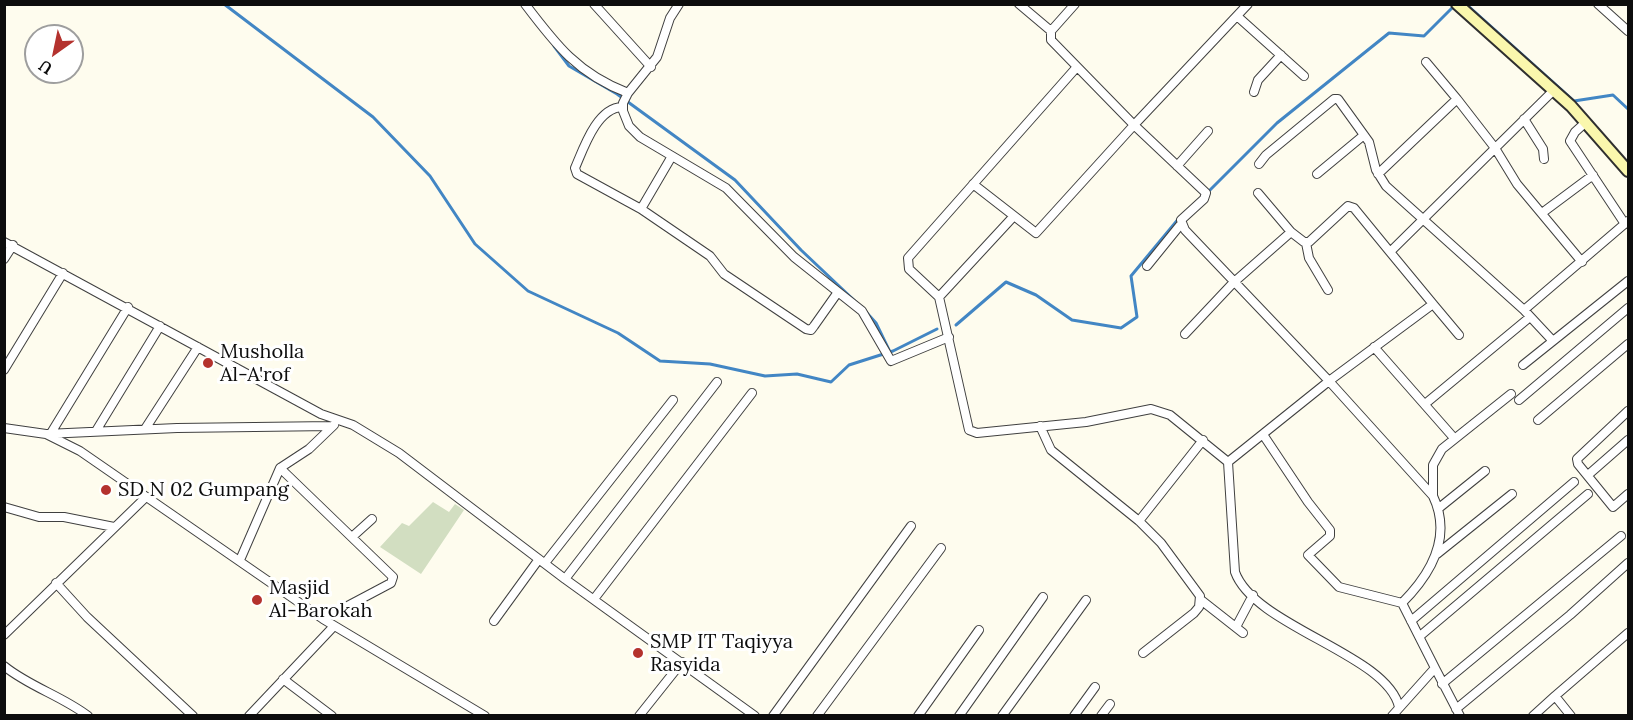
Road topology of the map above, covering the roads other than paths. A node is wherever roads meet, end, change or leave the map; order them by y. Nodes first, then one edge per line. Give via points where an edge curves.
1 (525, 4) edge
2 (594, 4) edge
3 (679, 4) edge
4 (1019, 4) edge
5 (1075, 4) edge
6 (1248, 4) edge
7 (1599, 4) edge
8 (1461, 8) edge
9 (1238, 16) junction
10 (1051, 31) junction
11 (1629, 31) edge
12 (1281, 55) junction
13 (1426, 62) dead end
14 (651, 67) junction
15 (1076, 68) junction
16 (1304, 76) dead end
17 (1554, 90) junction
18 (1254, 92) dead end
19 (1457, 99) junction
20 (625, 100) junction
21 (1524, 119) junction
22 (1586, 122) junction
23 (1134, 125) junction
24 (1208, 131) dead end
25 (1364, 135) junction
26 (1495, 148) junction
27 (672, 156) junction
28 (1544, 159) dead end
29 (1259, 164) dead end
30 (1177, 166) junction
31 (1629, 171) edge
32 (1317, 174) dead end
33 (1378, 174) junction
34 (1593, 175) junction
35 (973, 184) junction
36 (1258, 193) dead end
37 (641, 209) junction
38 (1542, 213) junction
39 (1013, 217) junction
40 (1423, 219) junction
41 (1627, 223) edge
42 (1181, 224) junction
43 (1291, 232) junction
44 (4, 242) edge
45 (1306, 243) junction
46 (13, 246) junction
47 (1390, 252) junction
48 (4, 259) edge
49 (1581, 262) junction
50 (1147, 266) dead end
51 (63, 273) junction
52 (1629, 281) edge
53 (1233, 283) junction
54 (1328, 290) dead end
55 (838, 292) junction
56 (939, 297) junction
57 (1433, 304) junction
58 (128, 307) junction
59 (1629, 308) edge
60 (1524, 310) junction
61 (1530, 317) junction
62 (160, 326) junction
63 (1185, 334) dead end
64 (1459, 335) dead end
65 (949, 337) junction
66 (1552, 340) junction
67 (1629, 344) edge
68 (198, 347) junction
69 (1374, 347) junction
70 (1523, 364) dead end
71 (4, 370) edge
72 (1329, 381) junction
73 (717, 382) dead end
74 (752, 393) dead end
75 (1510, 394) dead end
76 (673, 400) dead end
77 (1519, 400) dead end
78 (1425, 404) junction
79 (1629, 411) edge
80 (339, 420) junction
81 (1538, 420) dead end
82 (332, 426) junction
83 (1040, 426) junction
84 (4, 428) edge
85 (145, 429) junction
86 (96, 431) junction
87 (48, 434) junction
88 (1261, 438) junction
89 (1454, 438) junction
90 (1203, 440) junction
91 (1629, 440) edge
92 (1228, 462) junction
93 (280, 468) junction
94 (1485, 471) dead end
95 (1588, 475) junction
96 (1574, 482) dead end
97 (1512, 494) dead end
98 (1588, 494) dead end
99 (1629, 494) edge
100 (1433, 496) junction
101 (145, 498) junction
102 (4, 507) edge
103 (1439, 508) junction
104 (372, 519) dead end
105 (1139, 521) junction
106 (911, 526) dead end
107 (114, 527) junction
108 (1621, 536) dead end
109 (352, 537) junction
110 (941, 548) dead end
111 (1437, 554) junction
112 (240, 560) junction
113 (542, 561) junction
114 (1629, 563) edge
115 (566, 579) junction
116 (56, 583) junction
117 (1253, 595) junction
118 (1043, 597) dead end
119 (594, 599) junction
120 (1086, 600) dead end
121 (1201, 600) junction
122 (1402, 603) junction
123 (323, 620) junction
124 (494, 621) dead end
125 (1411, 621) junction
126 (334, 626) junction
127 (1236, 627) junction
128 (979, 630) dead end
129 (1244, 633) dead end
130 (1629, 633) edge
131 (4, 635) edge
132 (1420, 636) junction
133 (1143, 653) dead end
134 (681, 662) junction
135 (4, 666) edge
136 (1435, 668) junction
137 (283, 679) junction
138 (1442, 684) junction
139 (1095, 687) dead end
140 (1555, 696) junction
141 (1402, 703) junction
142 (1110, 704) dead end
143 (1458, 712) edge
144 (88, 716) edge
145 (193, 716) edge
146 (249, 716) edge
147 (332, 716) edge
148 (485, 716) edge
149 (639, 716) edge
150 (755, 716) edge
151 (773, 716) edge
152 (817, 716) edge
153 (918, 716) edge
154 (959, 716) edge
155 (1002, 716) edge
156 (1074, 716) edge
157 (1101, 716) edge
158 (1392, 716) edge
159 (1533, 716) edge
160 (1571, 716) edge

1 - 20 street via 574,63
2 - 14 street
3 - 14 street
4 - 10 street
5 - 10 street
6 - 9 street
7 - 11 street
8 - 17 street
9 - 12 street
9 - 23 street
10 - 15 street via 1049,37 1054,45
12 - 16 street
12 - 18 street via 1258,80
13 - 19 street
14 - 20 street
15 - 23 street
15 - 35 street
17 - 21 street
17 - 22 street
19 - 26 street
19 - 33 street
20 - 27 street via 634,132
20 - 37 street via 603,117 586,143 575,171
21 - 26 street
21 - 28 street via 1543,148
22 - 31 street
22 - 34 street via 1570,141
23 - 30 street
23 - 39 street via 1040,232 1032,233
24 - 30 street
25 - 29 street via 1336,98
25 - 32 street
25 - 33 street
26 - 38 street via 1517,184
26 - 40 street
27 - 37 street
27 - 55 street via 726,188 771,236
30 - 42 street via 1206,193
33 - 40 street
34 - 38 street
34 - 41 street
35 - 39 street
35 - 56 street via 908,258 909,269
36 - 43 street
37 - 55 street via 710,256 724,274 806,329 811,330
38 - 49 street
39 - 56 street
40 - 47 street
40 - 60 street
41 - 49 street
42 - 50 street
42 - 53 street
43 - 45 street
43 - 53 street
44 - 46 street
45 - 47 street via 1350,206
45 - 54 street via 1309,258
46 - 48 street
46 - 51 street
47 - 57 street
49 - 60 street
51 - 58 street
51 - 71 street
52 - 66 street
53 - 63 street
53 - 72 street
55 - 65 street via 862,311 894,360
56 - 65 street
57 - 64 street
57 - 69 street
58 - 62 street
58 - 87 street
59 - 77 street
60 - 61 street
61 - 66 street
61 - 78 street
62 - 68 street
62 - 86 street
65 - 83 street via 971,432
66 - 70 street
67 - 81 street
68 - 80 street
68 - 85 street
69 - 72 street
69 - 78 street
72 - 88 street
72 - 100 street
73 - 115 street
74 - 119 street
75 - 89 street
76 - 113 street
78 - 89 street
79 - 95 street via 1577,456 1578,464
80 - 82 street
80 - 113 street via 399,453
82 - 85 street
82 - 93 street
83 - 90 street via 1086,422 1151,409 1170,415
83 - 105 street via 1053,452
84 - 87 street
85 - 86 street
86 - 87 street
87 - 101 street via 80,451
88 - 92 street
88 - 122 street via 1330,530 1330,536 1308,555 1339,587
89 - 100 street via 1433,465
90 - 92 street
90 - 105 street
91 - 95 street
92 - 117 street via 1235,572 1239,582
93 - 109 street
93 - 112 street
94 - 103 street
95 - 99 street via 1613,507
96 - 125 street
97 - 111 street
98 - 132 street
100 - 103 street
101 - 107 street
101 - 112 street
102 - 107 street via 39,517 64,517
103 - 111 street via 1442,531
104 - 109 street
105 - 121 street via 1192,582
106 - 151 street
107 - 116 street
108 - 138 street
109 - 123 street via 393,580 382,590
110 - 152 street
111 - 122 street
112 - 123 street
113 - 115 street
113 - 124 street
114 - 143 street
115 - 119 street
116 - 131 street
116 - 145 street
117 - 127 street
117 - 141 street via 1389,684
118 - 154 street
119 - 134 street
120 - 155 street
121 - 127 street
121 - 133 street via 1194,613
122 - 125 street
123 - 126 street
125 - 132 street
126 - 137 street
126 - 148 street
127 - 129 street
128 - 153 street
130 - 140 street
132 - 136 street
134 - 149 street
134 - 150 street
135 - 144 street
136 - 138 street
136 - 141 street
137 - 146 street
137 - 147 street
138 - 143 street
139 - 156 street
140 - 159 street
140 - 160 street
141 - 158 street
142 - 157 street

